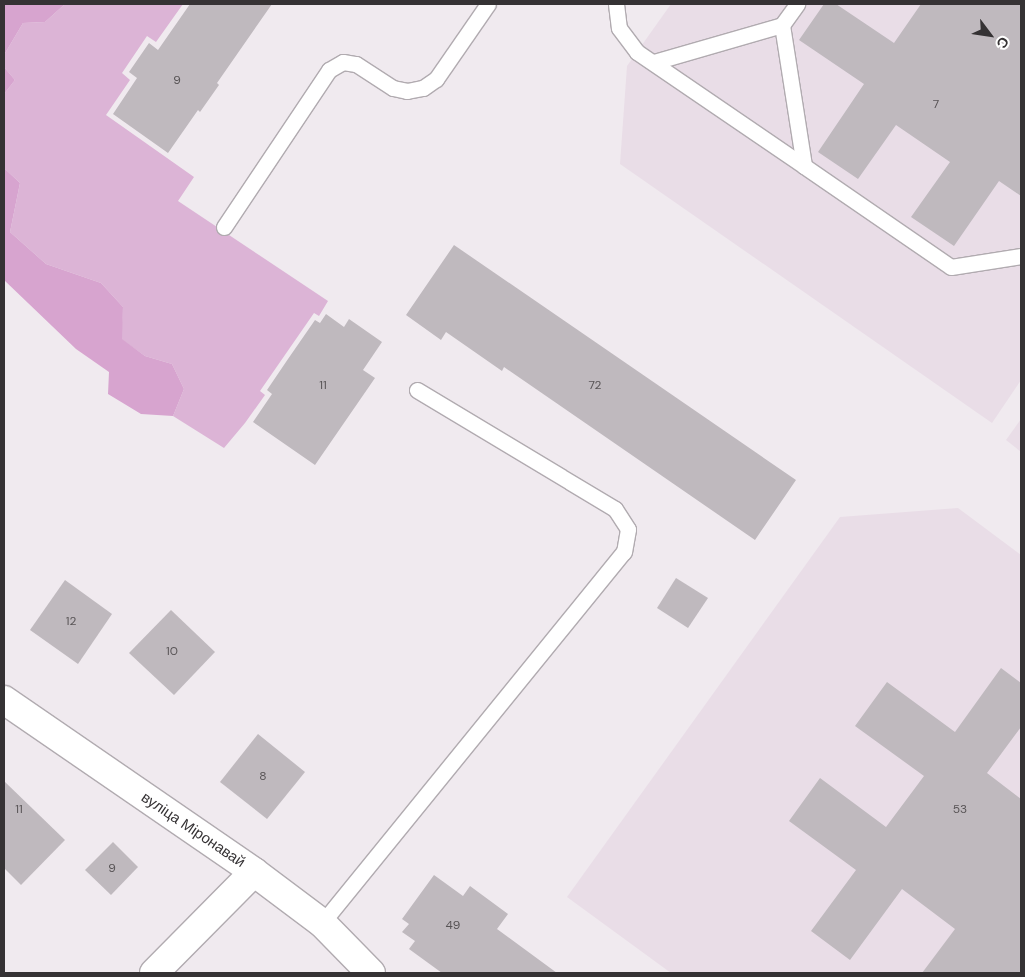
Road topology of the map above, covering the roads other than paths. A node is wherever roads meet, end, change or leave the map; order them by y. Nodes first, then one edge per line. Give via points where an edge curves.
1 (488, 4) edge
2 (616, 4) edge
3 (797, 4) edge
4 (782, 24) junction
5 (654, 62) junction
6 (804, 166) junction
7 (224, 227) dead end
8 (1021, 256) edge
9 (417, 390) dead end
10 (8, 713) edge
11 (254, 872) junction
12 (322, 924) junction
13 (154, 973) edge
14 (371, 973) edge

1 - 7 lane via 436,80 423,88 407,92 392,88 356,64 343,62 329,70
2 - 5 lane via 618,28 637,52
3 - 4 lane
4 - 5 lane
4 - 6 lane
5 - 6 lane
6 - 8 lane via 951,267
9 - 12 lane via 614,509 628,529 624,552
10 - 11 street, вуліца Міронавай
11 - 12 street, вуліца Міронавай
11 - 13 street
12 - 14 street, вуліца Міронавай

